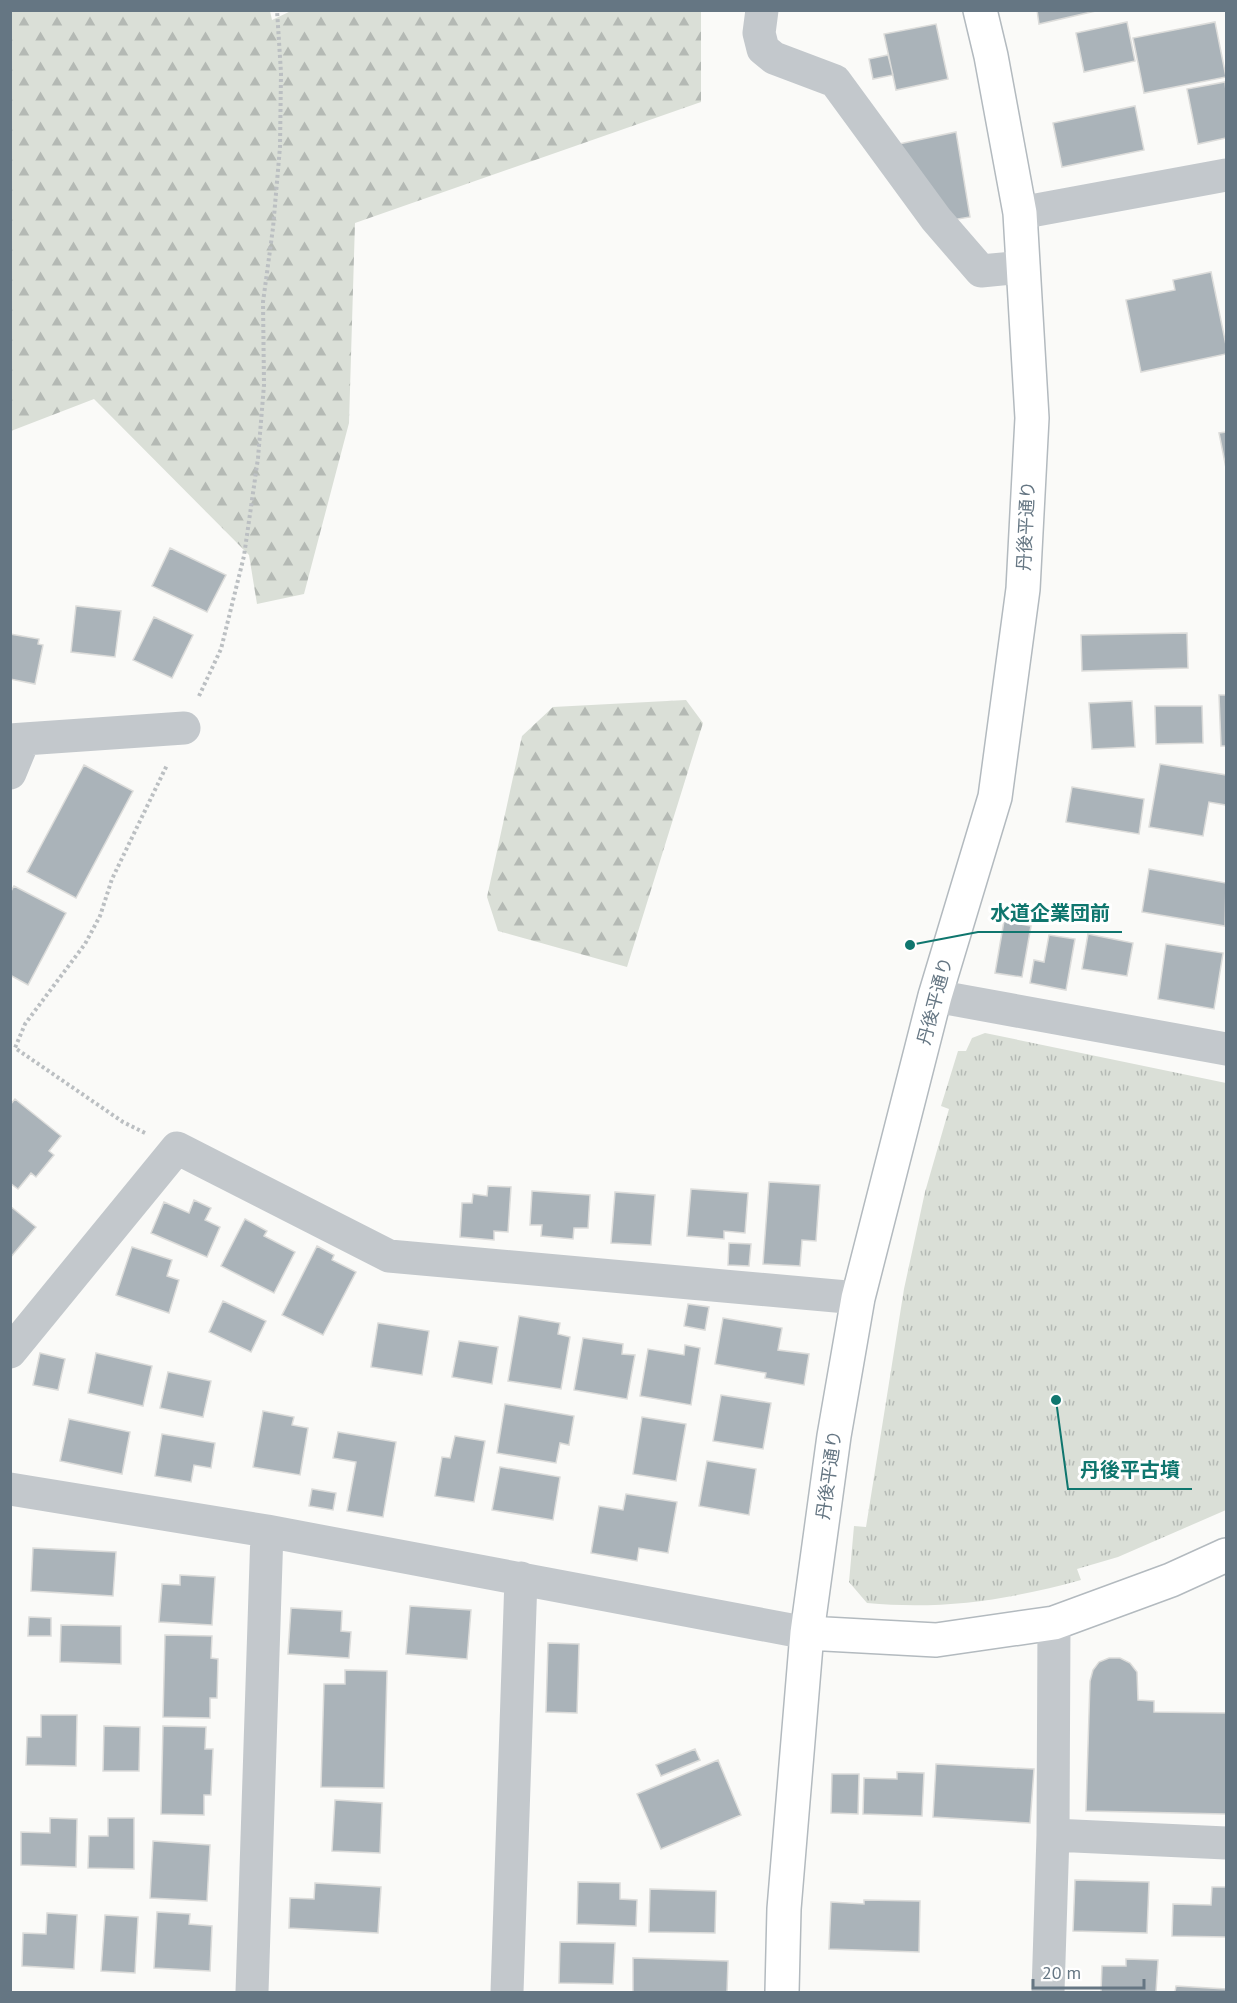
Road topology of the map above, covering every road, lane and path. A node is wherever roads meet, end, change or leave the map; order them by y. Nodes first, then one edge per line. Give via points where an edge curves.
1 (277, 10) edge
2 (762, 10) edge
3 (980, 10) edge
4 (1227, 175) edge
5 (1020, 213) junction
6 (1023, 267) junction
7 (184, 728) junction
8 (17, 739) edge
9 (10, 773) edge
10 (935, 996) junction
11 (1227, 1049) edge
12 (177, 1149) junction
13 (858, 1298) junction
14 (10, 1352) edge
15 (10, 1489) edge
16 (267, 1531) junction
17 (1227, 1555) edge
18 (521, 1578) junction
19 (1054, 1623) junction
20 (807, 1633) junction
21 (1053, 1835) junction
22 (1227, 1843) edge
23 (252, 1992) edge
24 (507, 1992) edge
25 (782, 1992) edge
26 (1048, 1992) edge

1 - 7 path via 280,147 263,302 264,385 258,458 244,556 220,649
2 - 6 street via 759,33 763,49 774,58 835,81 936,219 981,271
3 - 5 street, 丹後平通り
4 - 5 street
5 - 6 street, 丹後平通り
6 - 10 street, 丹後平通り via 1032,418 1023,589 994,797
7 - 8 street
7 - 12 path via 112,879 86,944 25,1024 15,1048 123,1122
8 - 9 street
10 - 11 street
10 - 13 street, 丹後平通り
12 - 13 street via 389,1256
12 - 14 street
13 - 20 street, 丹後平通り
15 - 16 street
16 - 18 street
16 - 23 street
17 - 19 street via 1171,1581
18 - 20 street
18 - 24 street
19 - 20 street via 936,1640
19 - 21 street
20 - 25 street, 丹後平通り via 784,1909
21 - 22 street
21 - 26 street

